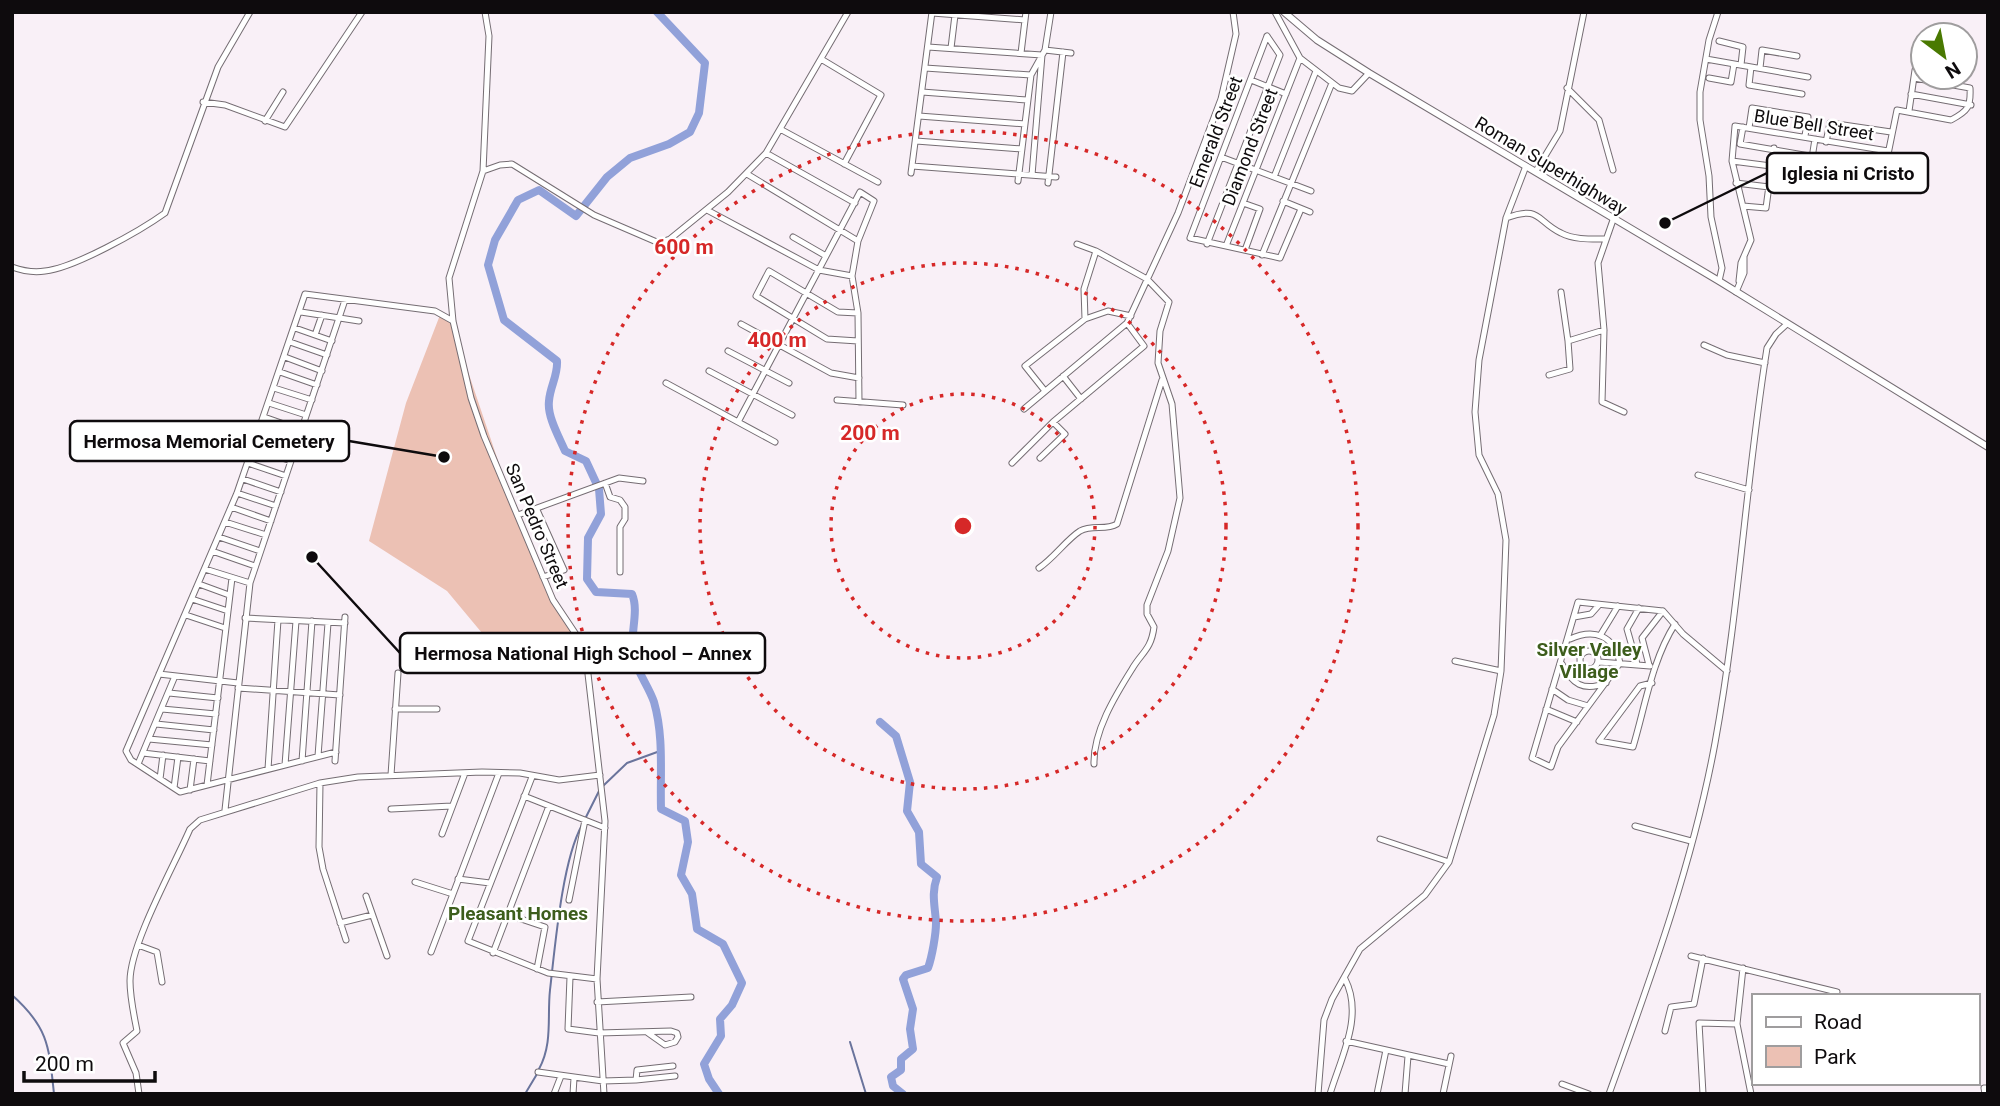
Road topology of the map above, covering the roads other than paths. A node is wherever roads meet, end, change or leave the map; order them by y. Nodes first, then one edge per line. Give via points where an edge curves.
1 (250, 12) edge
2 (362, 12) edge
3 (485, 12) edge
4 (848, 12) edge
5 (1026, 12) edge
6 (1051, 12) edge
7 (1233, 12) edge
8 (1275, 12) edge
9 (1284, 12) edge
10 (1584, 12) edge
11 (1718, 12) edge
12 (932, 13) edge
13 (955, 15) junction
14 (1025, 20) junction
15 (1719, 41) dead end
16 (928, 47) junction
17 (951, 48) junction
18 (1063, 52) junction
19 (1021, 53) junction
20 (1044, 53) junction
21 (1071, 53) dead end
22 (1797, 57) dead end
23 (1300, 58) junction
24 (821, 59) junction
25 (1706, 59) junction
26 (1737, 65) junction
27 (1751, 67) junction
28 (925, 68) junction
29 (1760, 68) junction
30 (1316, 71) junction
31 (1369, 73) junction
32 (1031, 75) junction
33 (1808, 77) dead end
34 (1709, 78) dead end
35 (1251, 80) junction
36 (1332, 83) junction
37 (1269, 87) junction
38 (1567, 88) junction
39 (1912, 91) edge
40 (1970, 91) edge
41 (283, 92) dead end
42 (922, 92) junction
43 (1286, 94) junction
44 (1802, 94) dead end
45 (1911, 94) junction
46 (1027, 100) junction
47 (203, 102) junction
48 (1971, 105) junction
49 (1909, 111) junction
50 (919, 116) junction
51 (265, 121) junction
52 (1025, 124) junction
53 (1746, 127) junction
54 (780, 129) junction
55 (1892, 132) junction
56 (1805, 136) junction
57 (1815, 139) junction
58 (916, 141) junction
59 (1826, 142) junction
60 (1774, 148) junction
61 (1022, 149) junction
62 (1888, 151) junction
63 (766, 153) junction
64 (1221, 157) junction
65 (1812, 158) junction
66 (1732, 161) junction
67 (844, 164) junction
68 (1239, 164) junction
69 (912, 166) junction
70 (1526, 166) junction
71 (1771, 166) junction
72 (1256, 170) junction
73 (1613, 170) dead end
74 (1536, 171) junction
75 (483, 172) junction
76 (911, 173) dead end
77 (1019, 173) junction
78 (747, 174) junction
79 (1032, 175) junction
80 (868, 177) junction
81 (1056, 177) dead end
82 (1273, 177) junction
83 (1048, 180) junction
84 (1018, 181) dead end
85 (878, 182) dead end
86 (1291, 183) junction
87 (1736, 183) junction
88 (1769, 187) junction
89 (1311, 191) dead end
90 (860, 192) junction
91 (1283, 201) junction
92 (855, 203) junction
93 (1243, 204) junction
94 (1743, 206) junction
95 (1301, 209) junction
96 (707, 210) junction
97 (1310, 212) dead end
98 (1506, 218) junction
99 (1613, 220) junction
100 (841, 229) junction
101 (793, 237) dead end
102 (1606, 239) junction
103 (858, 241) junction
104 (1077, 244) dead end
105 (1207, 244) junction
106 (1226, 246) junction
107 (1245, 250) junction
108 (1096, 251) junction
109 (1262, 255) junction
110 (826, 256) junction
111 (12, 267) edge
112 (819, 270) junction
113 (852, 276) junction
114 (1147, 279) junction
115 (1719, 281) junction
116 (807, 292) junction
117 (1561, 292) dead end
118 (1736, 292) junction
119 (345, 300) junction
120 (301, 312) junction
121 (858, 313) junction
122 (322, 315) junction
123 (1132, 316) junction
124 (340, 318) junction
125 (793, 318) junction
126 (1085, 319) junction
127 (359, 321) dead end
128 (453, 321) junction
129 (1127, 323) junction
130 (741, 324) dead end
131 (1787, 324) junction
132 (295, 328) junction
133 (1604, 330) junction
134 (315, 335) junction
135 (332, 341) junction
136 (858, 341) junction
137 (1568, 341) junction
138 (290, 342) junction
139 (780, 342) junction
140 (1704, 345) dead end
141 (729, 351) dead end
142 (327, 355) junction
143 (285, 358) junction
144 (1765, 363) junction
145 (765, 370) junction
146 (322, 371) junction
147 (709, 371) dead end
148 (280, 372) junction
149 (1549, 374) dead end
150 (1063, 376) junction
151 (859, 378) junction
152 (1163, 380) junction
153 (666, 383) dead end
154 (789, 383) dead end
155 (317, 385) junction
156 (274, 388) junction
157 (1045, 391) junction
158 (753, 394) junction
159 (1081, 399) junction
160 (312, 400) junction
161 (837, 401) dead end
162 (859, 402) junction
163 (270, 403) junction
164 (902, 405) dead end
165 (1024, 409) dead end
166 (1624, 412) dead end
167 (306, 415) junction
168 (792, 415) dead end
169 (264, 417) junction
170 (738, 422) junction
171 (1054, 422) junction
172 (301, 430) junction
173 (259, 433) junction
174 (775, 442) dead end
175 (296, 446) junction
176 (1988, 447) edge
177 (254, 448) junction
178 (1040, 458) dead end
179 (291, 461) junction
180 (248, 463) junction
181 (1012, 463) dead end
182 (1698, 475) dead end
183 (286, 476) junction
184 (243, 479) junction
185 (643, 481) dead end
186 (602, 484) junction
187 (1749, 490) junction
188 (281, 492) junction
189 (237, 494) junction
190 (276, 506) junction
191 (231, 507) junction
192 (537, 510) junction
193 (518, 516) junction
194 (271, 521) junction
195 (225, 522) junction
196 (266, 536) junction
197 (219, 537) junction
198 (212, 551) junction
199 (260, 551) junction
200 (255, 566) junction
201 (1039, 568) dead end
202 (205, 569) junction
203 (620, 572) dead end
204 (543, 577) junction
205 (232, 578) junction
206 (250, 583) junction
207 (199, 584) junction
208 (229, 595) junction
209 (192, 599) junction
210 (1599, 605) junction
211 (1618, 606) junction
212 (1639, 608) junction
213 (228, 611) junction
214 (1663, 611) junction
215 (186, 615) junction
216 (1574, 617) junction
217 (246, 618) junction
218 (278, 620) junction
219 (296, 621) junction
220 (312, 621) junction
221 (328, 623) junction
222 (1675, 624) junction
223 (225, 628) junction
224 (1601, 634) junction
225 (1570, 639) junction
226 (1580, 660) junction
227 (1455, 661) dead end
228 (1562, 661) junction
229 (1599, 662) junction
230 (1620, 663) junction
231 (1637, 664) junction
232 (1649, 665) junction
233 (1657, 666) junction
234 (1501, 671) junction
235 (1727, 671) junction
236 (398, 673) dead end
237 (159, 674) junction
238 (175, 676) junction
239 (219, 681) junction
240 (1606, 683) junction
241 (1652, 684) junction
242 (238, 685) junction
243 (274, 690) junction
244 (1552, 690) junction
245 (291, 691) junction
246 (307, 692) junction
247 (169, 693) junction
248 (323, 694) junction
249 (340, 695) junction
250 (218, 698) junction
251 (1588, 706) junction
252 (162, 709) junction
253 (396, 709) junction
254 (437, 709) dead end
255 (1546, 709) junction
256 (216, 715) junction
257 (1577, 722) junction
258 (156, 724) junction
259 (214, 730) junction
260 (149, 738) junction
261 (212, 745) junction
262 (336, 752) junction
263 (143, 753) junction
264 (163, 755) junction
265 (318, 756) junction
266 (178, 757) junction
267 (194, 759) junction
268 (210, 761) junction
269 (302, 761) junction
270 (335, 761) dead end
271 (138, 764) junction
272 (1094, 764) dead end
273 (285, 765) junction
274 (268, 769) junction
275 (465, 773) junction
276 (499, 773) junction
277 (391, 775) junction
278 (600, 775) junction
279 (532, 777) junction
280 (160, 779) junction
281 (226, 781) junction
282 (320, 783) junction
283 (207, 785) junction
284 (174, 788) junction
285 (190, 790) junction
286 (524, 796) junction
287 (452, 806) junction
288 (549, 806) junction
289 (391, 808) dead end
290 (225, 810) junction
291 (585, 820) junction
292 (1634, 827) dead end
293 (605, 828) junction
294 (442, 834) dead end
295 (1380, 839) dead end
296 (1690, 841) junction
297 (1448, 862) junction
298 (458, 879) junction
299 (415, 882) dead end
300 (490, 883) junction
301 (453, 894) junction
302 (366, 896) dead end
303 (569, 900) dead end
304 (372, 915) junction
305 (509, 915) junction
306 (340, 923) junction
307 (346, 940) dead end
308 (138, 945) junction
309 (431, 951) dead end
310 (493, 953) junction
311 (387, 956) dead end
312 (1691, 956) dead end
313 (1703, 958) junction
314 (1743, 968) junction
315 (537, 969) junction
316 (570, 977) junction
317 (597, 979) junction
318 (1345, 979) junction
319 (162, 982) dead end
320 (1837, 992) dead end
321 (691, 997) dead end
322 (597, 1002) junction
323 (1737, 1024) junction
324 (1665, 1031) dead end
325 (599, 1033) junction
326 (648, 1033) junction
327 (1346, 1041) junction
328 (1386, 1050) junction
329 (1408, 1056) junction
330 (1451, 1056) dead end
331 (1449, 1065) junction
332 (673, 1066) dead end
333 (538, 1072) dead end
334 (561, 1076) junction
335 (675, 1076) dead end
336 (574, 1077) junction
337 (636, 1080) junction
338 (603, 1081) junction
339 (1562, 1084) dead end
340 (1988, 1088) edge
341 (139, 1094) edge
342 (554, 1094) edge
343 (573, 1094) edge
344 (604, 1094) edge
345 (1318, 1094) edge
346 (1330, 1094) edge
347 (1377, 1094) edge
348 (1405, 1094) edge
349 (1443, 1094) edge
350 (1589, 1094) edge
351 (1609, 1094) edge
352 (1703, 1094) edge
353 (1751, 1094) edge
354 (1985, 1094) edge

1 - 47 street
2 - 51 street via 285,127
3 - 75 street, San Pedro Street via 489,36
4 - 24 street
5 - 14 street
6 - 20 street
7 - 114 street via 1236,34 1221,99 1178,213
8 - 23 street
9 - 31 main road, Roman Superhighway via 1317,40
10 - 38 street
11 - 25 street
12 - 13 street
12 - 16 street
13 - 14 street
13 - 17 street
14 - 19 street
15 - 26 street via 1743,47
16 - 17 street
16 - 28 street
17 - 19 street
18 - 20 street
18 - 21 street
18 - 83 street
19 - 20 street
20 - 32 street
20 - 79 street
22 - 29 street via 1762,51
23 - 30 street
23 - 43 street, Diamond Street
24 - 54 street
24 - 67 street via 881,95
25 - 26 street
25 - 115 street via 1700,120 1722,268
26 - 27 street
26 - 34 street via 1731,82
27 - 29 street
27 - 44 street via 1749,85
28 - 32 street
28 - 42 street
29 - 33 street
30 - 36 street
30 - 82 street
31 - 36 street via 1352,91
31 - 70 main road, Roman Superhighway
32 - 46 street
35 - 37 street
35 - 37 street, Emerald Street via 1267,36 1280,55
35 - 64 street, Emerald Street
36 - 86 street
37 - 43 street
37 - 68 street
38 - 73 street via 1599,120
38 - 74 street via 1560,131
39 - 45 street
40 - 48 street
41 - 51 street
42 - 46 street
42 - 50 street
43 - 72 street, Diamond Street
45 - 48 street
45 - 49 street
46 - 52 street
47 - 51 street via 225,105
47 - 111 street via 165,214 66,267 44,272
48 - 49 street via 1951,120
49 - 55 street via 1897,110
50 - 52 street
50 - 58 street
52 - 61 street
53 - 56 street, Blue Bell Street
53 - 56 street via 1752,108 1808,117
53 - 60 street via 1740,144
53 - 66 street, Blue Bell Street via 1735,126
54 - 63 street
54 - 67 street
55 - 59 street via 1830,123
55 - 62 street
56 - 57 street, Blue Bell Street
57 - 59 street, Blue Bell Street
57 - 65 street
58 - 61 street
58 - 69 street
59 - 62 street, Blue Bell Street
60 - 65 street
60 - 71 street
61 - 77 street
62 - 65 street via 1885,169
63 - 78 street
63 - 92 street
64 - 68 street
64 - 105 street, Emerald Street via 1191,238
66 - 71 street
66 - 87 street
67 - 80 street
68 - 72 street
68 - 105 street
69 - 76 street
69 - 77 street
70 - 74 main road, Roman Superhighway
70 - 98 street
71 - 88 street
72 - 82 street
72 - 93 street, Diamond Street
74 - 99 main road, Roman Superhighway
75 - 96 street via 512,164 594,215 659,243
75 - 128 street, San Pedro Street via 449,278
77 - 79 street
77 - 84 street
78 - 96 street
78 - 100 street
79 - 83 street
80 - 85 street
80 - 90 street
81 - 83 street
82 - 86 street
86 - 89 street
86 - 91 street
87 - 88 street
87 - 94 street
88 - 94 street via 1766,208
90 - 92 street
90 - 103 street via 874,201
91 - 95 street
91 - 109 street
92 - 100 street
93 - 106 street, Diamond Street
93 - 107 street via 1260,209
94 - 118 street via 1751,240
95 - 97 street
95 - 109 street via 1280,258
96 - 112 street
98 - 102 street via 1533,213 1562,234
98 - 234 street via 1479,360 1475,412 1479,455 1498,494 1505,530
99 - 102 street
99 - 115 main road, Roman Superhighway
100 - 103 street
100 - 110 street
101 - 110 street
102 - 133 street via 1598,263
103 - 113 street
104 - 108 street
105 - 106 street
106 - 107 street
107 - 109 street
108 - 114 street
108 - 126 street via 1084,289
110 - 112 street
112 - 113 street
112 - 116 street
113 - 121 street
114 - 123 street
114 - 152 street via 1170,305 1158,340
115 - 118 main road, Roman Superhighway
116 - 121 street via 838,312
116 - 125 street
116 - 125 street via 769,271 756,296
117 - 137 street
118 - 131 main road, Roman Superhighway
119 - 120 street via 305,294
119 - 124 street
119 - 128 street via 435,311
120 - 122 street
120 - 132 street
121 - 136 street
122 - 124 street
122 - 134 street
123 - 126 street via 1108,311
123 - 129 street
124 - 127 street
124 - 135 street
125 - 136 street via 827,340
125 - 139 street
126 - 157 street via 1025,366
128 - 193 street, San Pedro Street via 471,398
129 - 150 street
129 - 159 street via 1144,346
130 - 139 street
131 - 144 street via 1772,339
131 - 176 main road, Roman Superhighway
132 - 134 street
132 - 138 street
133 - 137 street
133 - 166 street via 1602,402
134 - 135 street
135 - 142 street
136 - 151 street
137 - 149 street via 1570,369
138 - 142 street
138 - 143 street
139 - 145 street
139 - 151 street via 831,373
140 - 144 street
141 - 145 street
142 - 146 street
143 - 146 street
143 - 148 street
144 - 187 street
145 - 154 street
145 - 158 street
146 - 155 street
147 - 158 street
148 - 155 street
148 - 156 street
150 - 157 street
150 - 159 street
151 - 162 street
152 - 201 street via 1117,524 1110,529 1081,531
152 - 272 street via 1173,411 1180,498 1177,519 1147,605 1154,627 1149,649 1134,666 1104,722
153 - 170 street
155 - 160 street
156 - 160 street
156 - 163 street
157 - 165 street
158 - 168 street
158 - 170 street
159 - 171 street
160 - 167 street
161 - 162 street
162 - 164 street
163 - 167 street
163 - 169 street
167 - 172 street
169 - 172 street
169 - 173 street
170 - 174 street
171 - 178 street via 1065,433
171 - 181 street
172 - 175 street
173 - 175 street
173 - 177 street
175 - 179 street
177 - 179 street
177 - 180 street
179 - 183 street
180 - 183 street
180 - 184 street
182 - 187 street
183 - 188 street
184 - 188 street
184 - 189 street
185 - 186 street via 619,478
186 - 192 street
186 - 203 street via 610,497 625,507
187 - 235 street
188 - 190 street
189 - 190 street
189 - 191 street
190 - 194 street
191 - 194 street
191 - 195 street
192 - 193 street
192 - 204 street via 564,570
193 - 204 street, San Pedro Street
194 - 196 street
195 - 196 street
195 - 197 street
196 - 199 street
197 - 198 street
197 - 199 street
198 - 200 street
198 - 202 street
199 - 200 street
200 - 206 street
202 - 205 street
202 - 207 street
204 - 278 street, San Pedro Street via 585,648
205 - 206 street
205 - 208 street
206 - 217 street
207 - 208 street
207 - 209 street
208 - 213 street
209 - 213 street
209 - 215 street
210 - 211 street
210 - 216 street via 1591,614
210 - 216 street via 1578,602
211 - 212 street
211 - 224 street
212 - 214 street
212 - 231 street via 1626,629
213 - 223 street
214 - 222 street
214 - 232 street via 1641,643
215 - 223 street
215 - 237 street
216 - 225 street
217 - 218 street
217 - 242 street
218 - 219 street
218 - 243 street
219 - 220 street
219 - 245 street
220 - 221 street
220 - 246 street
221 - 248 street
221 - 249 street via 345,620
222 - 233 street via 1662,644
222 - 235 street
223 - 239 street
224 - 225 street
224 - 230 street via 1614,644
225 - 228 street
226 - 228 street
226 - 229 street via 1590,670
226 - 229 street via 1590,651
227 - 234 street
228 - 240 street via 1570,678 1581,686
228 - 244 street
229 - 230 street
230 - 231 street
230 - 240 street
231 - 232 street
232 - 233 street
233 - 241 street
234 - 297 street via 1476,780
235 - 296 street
236 - 253 street
237 - 238 street
237 - 271 street via 126,751
238 - 239 street
238 - 247 street
239 - 242 street
239 - 250 street
240 - 251 street
241 - 241 street via 1640,686 1599,741 1633,747
242 - 243 street
242 - 281 street
243 - 245 street
243 - 274 street
244 - 251 street
244 - 255 street
245 - 246 street
245 - 273 street
246 - 248 street
246 - 269 street
247 - 250 street
247 - 252 street
248 - 249 street
248 - 265 street
249 - 262 street
250 - 256 street
251 - 257 street
252 - 256 street
252 - 258 street
253 - 254 street
253 - 277 street
255 - 257 street
255 - 257 street via 1532,758 1552,767 1558,747
256 - 259 street
258 - 259 street
258 - 260 street
259 - 261 street
260 - 261 street
260 - 263 street
261 - 268 street
262 - 265 street
262 - 270 street
263 - 264 street
263 - 271 street
264 - 266 street
264 - 280 street
265 - 269 street
266 - 267 street
266 - 284 street
267 - 268 street
267 - 285 street
268 - 283 street
269 - 273 street
271 - 280 street
273 - 274 street
274 - 281 street
275 - 276 street
275 - 277 street
275 - 287 street
276 - 279 street
276 - 298 street
277 - 282 street
278 - 279 street via 559,780
278 - 293 street, San Pedro Street
279 - 286 street
280 - 284 street
281 - 283 street
281 - 290 street
282 - 290 street
282 - 306 street via 319,847
283 - 285 street
284 - 285 street
286 - 288 street
286 - 300 street
287 - 289 street
287 - 294 street
288 - 291 street
288 - 305 street
290 - 308 street via 206,816 191,829
291 - 293 street
291 - 303 street
292 - 296 street
293 - 317 street, San Pedro Street
295 - 297 street
296 - 351 street via 1671,913
297 - 318 street via 1425,895 1360,949
298 - 300 street
298 - 301 street
299 - 301 street
300 - 310 street via 468,941
301 - 309 street
302 - 304 street
304 - 306 street
304 - 311 street
305 - 310 street
305 - 315 street via 545,928
306 - 307 street
308 - 319 street via 157,952
308 - 341 street via 130,979 137,1031 123,1043
310 - 315 street
312 - 313 street
313 - 314 street
313 - 324 street via 1694,1004 1671,1007
314 - 320 street
314 - 323 street
315 - 316 street
316 - 317 street
316 - 325 street via 566,1027
317 - 322 street, San Pedro Street
318 - 327 street via 1353,1003
318 - 345 street via 1324,1020
321 - 322 street
322 - 325 street, San Pedro Street
323 - 352 street via 1699,1023
323 - 353 street
325 - 326 street
325 - 338 street, San Pedro Street
326 - 326 street via 665,1045 678,1037 676,1032
327 - 328 street
327 - 346 street
328 - 329 street
328 - 347 street
329 - 331 street
329 - 348 street
330 - 331 street
331 - 349 street
332 - 337 street via 637,1070
333 - 334 street
334 - 336 street
334 - 342 street
335 - 337 street
336 - 338 street
336 - 343 street
337 - 338 street
338 - 344 street, San Pedro Street
339 - 350 street
340 - 354 street via 1984,1088

